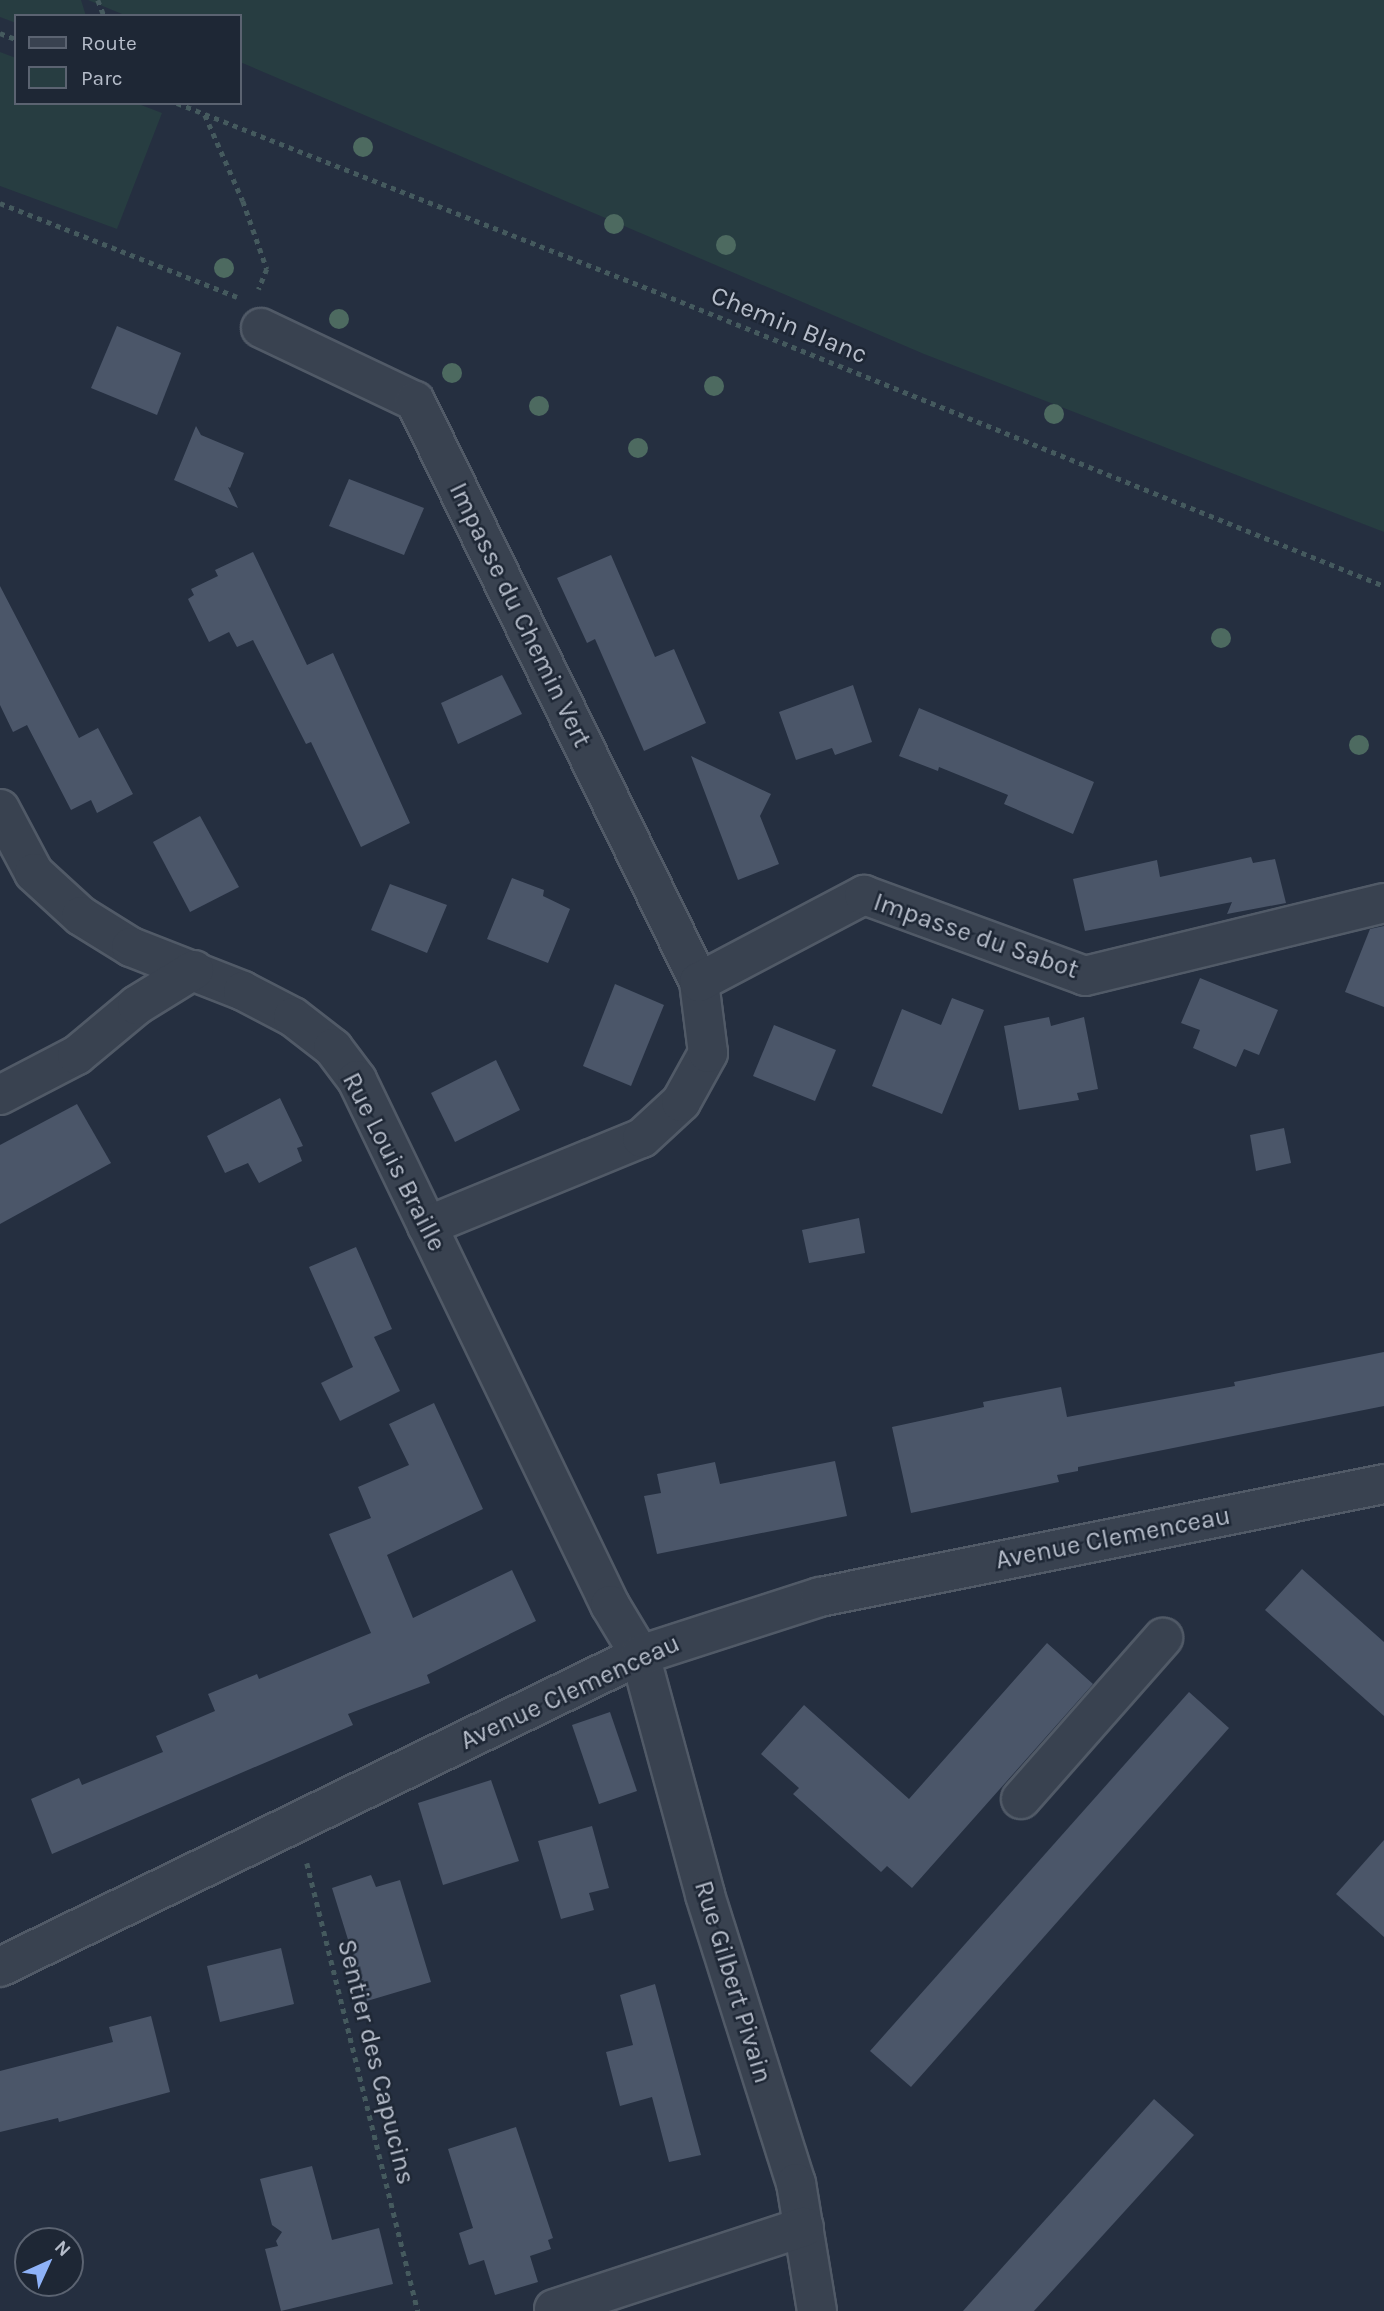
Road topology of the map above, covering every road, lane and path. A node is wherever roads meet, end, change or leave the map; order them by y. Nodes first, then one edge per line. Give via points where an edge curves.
1 (182, 105) edge
2 (205, 114) junction
3 (0, 203) edge
4 (256, 319) junction
5 (1384, 586) edge
6 (0, 810) edge
7 (1384, 903) edge
8 (194, 970) junction
9 (699, 982) junction
10 (0, 1095) edge
11 (428, 1226) junction
12 (1384, 1485) edge
13 (1163, 1638) dead end
14 (640, 1655) junction
15 (1021, 1799) dead end
16 (297, 1822) junction
17 (0, 1967) edge
18 (804, 2227) junction
19 (554, 2309) dead end
20 (418, 2311) edge
21 (817, 2311) edge

1 - 2 path, Chemin Blanc
2 - 4 path via 267,269
2 - 5 path, Chemin Blanc
3 - 4 path via 245,300
4 - 9 street, Impasse du Chemin Vert via 415,401
6 - 8 street, Rue Louis Braille via 34,873 80,916 131,947
7 - 9 street, Impasse du Sabot via 1085,976 864,895
8 - 10 street via 137,1005 78,1055
8 - 11 street, Rue Louis Braille via 293,1017 333,1048 357,1080
9 - 11 street via 708,1053 681,1102 652,1129 642,1138
11 - 14 street, Rue Louis Braille via 610,1605
12 - 14 street, Avenue Clemenceau via 820,1597
13 - 15 street
14 - 16 street, Avenue Clemenceau
14 - 18 street, Rue Gilbert Pivain via 705,1895 796,2183
16 - 17 street, Avenue Clemenceau
16 - 20 path, Sentier des Capucins
18 - 19 street
18 - 21 street, Rue Gilbert Pivain

